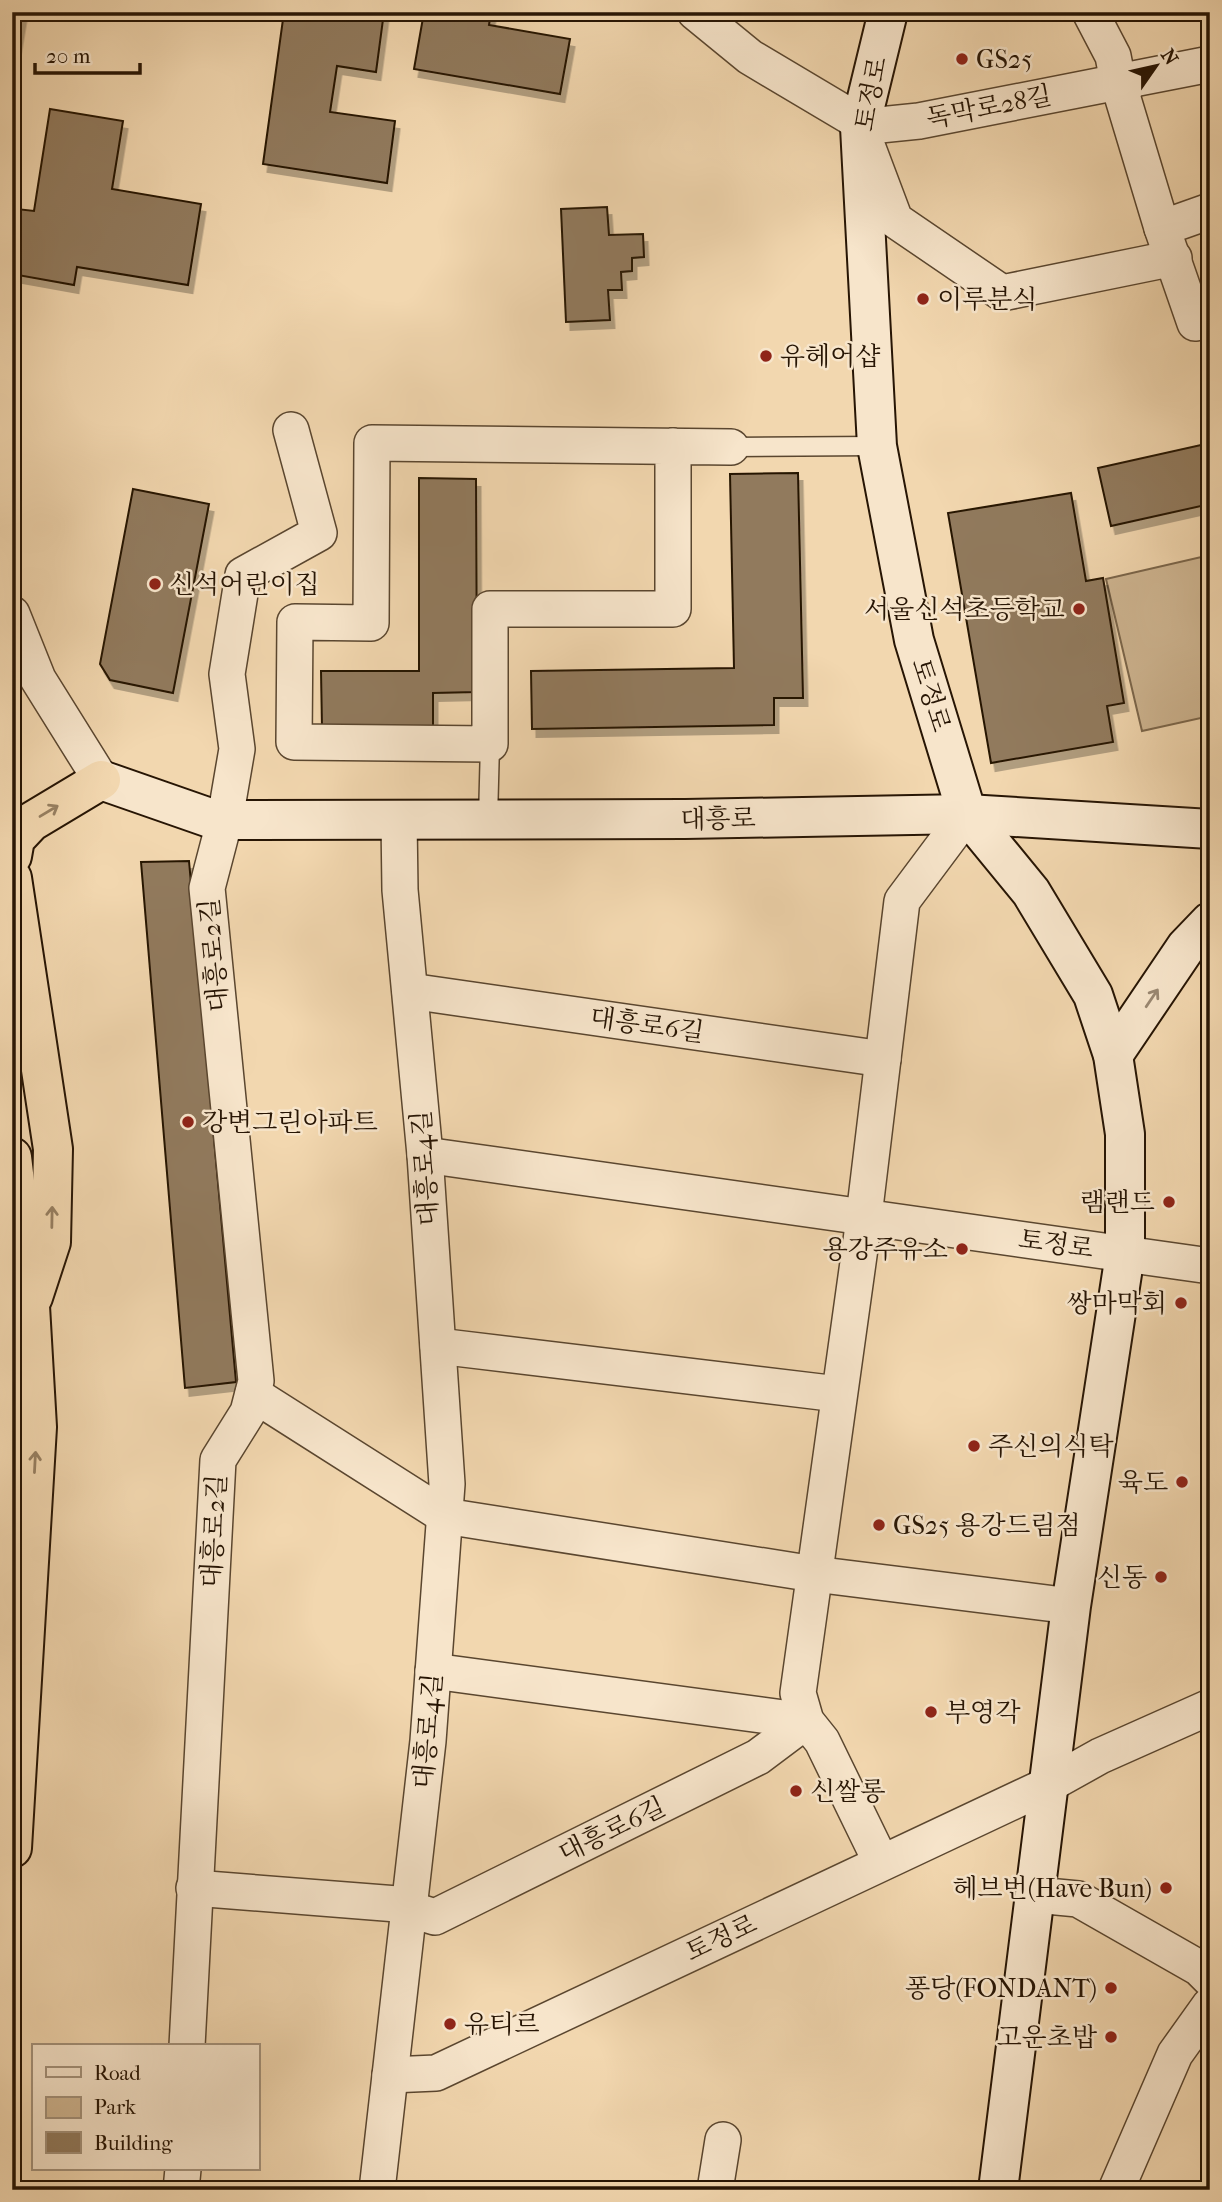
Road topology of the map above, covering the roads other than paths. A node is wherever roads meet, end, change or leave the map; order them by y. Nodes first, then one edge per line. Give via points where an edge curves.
1 (695, 12) edge
2 (888, 12) edge
3 (1090, 12) edge
4 (1210, 64) edge
5 (1118, 82) junction
6 (861, 125) junction
7 (1210, 211) edge
8 (1168, 243) junction
9 (1210, 320) edge
10 (291, 430) dead end
11 (673, 446) junction
12 (877, 446) junction
13 (731, 447) joint
14 (12, 614) edge
15 (489, 744) junction
16 (101, 780) junction
17 (967, 814) junction
18 (225, 819) junction
19 (488, 819) junction
20 (399, 820) junction
21 (1210, 829) edge
22 (12, 856) edge
23 (12, 878) edge
24 (1210, 922) edge
25 (410, 991) junction
26 (1113, 1055) junction
27 (883, 1059) junction
28 (425, 1155) junction
29 (12, 1157) edge
30 (863, 1216) junction
31 (1125, 1254) junction
32 (1210, 1266) edge
33 (30, 1306) junction
34 (438, 1346) junction
35 (253, 1394) junction
36 (838, 1394) junction
37 (444, 1516) junction
38 (814, 1574) junction
39 (1071, 1606) junction
40 (433, 1671) junction
41 (1210, 1707) edge
42 (806, 1721) junction
43 (1048, 1785) junction
44 (12, 1848) edge
45 (881, 1863) junction
46 (194, 1888) junction
47 (1036, 1895) junction
48 (410, 1907) junction
49 (1210, 1979) edge
50 (1210, 2006) edge
51 (187, 2044) edge
52 (390, 2075) junction
53 (723, 2140) dead end
54 (183, 2170) edge
55 (181, 2190) edge
56 (377, 2190) edge
57 (715, 2190) edge
58 (998, 2190) edge
59 (1116, 2190) edge

1 - 6 street via 750,57
2 - 6 main road, 토정로
3 - 5 street via 1113,56
4 - 5 street, 독막로28길
5 - 6 street, 독막로28길 via 919,121
5 - 8 street
6 - 8 street via 895,220 1002,293
6 - 12 main road, 토정로
7 - 8 street
8 - 9 street via 1195,323
10 - 18 street via 319,533 243,575 228,674 237,749
11 - 13 street
11 - 15 street via 673,609 490,609
11 - 15 street via 372,443 371,623 295,622 294,742
12 - 13 lane
12 - 17 main road, 토정로 via 914,640
14 - 16 street via 38,679
15 - 19 lane
16 - 18 main road, 대흥로 via 210,818
22 -> 16 highway via 15,839 31,822
17 - 19 main road, 대흥로
17 - 21 main road, 대흥로
17 - 26 main road, 토정로 via 1031,892 1093,995
17 - 27 street via 902,901
18 - 20 main road, 대흥로
18 - 35 street, 대흥로2길 via 207,888 256,1381
19 - 20 main road, 대흥로
20 - 25 street, 대흥로4길
33 -> 23 highway via 51,1242 53,1149
26 -> 24 main road via 1186,947
25 - 27 street, 대흥로6길
25 - 28 street, 대흥로4길
26 - 31 main road, 토정로 via 1125,1134
27 - 30 street
28 - 30 street
28 - 34 street, 대흥로4길
29 - 33 highway
30 - 31 street, 토정로
30 - 36 street
31 - 32 street
31 - 39 main road, 토정로
44 -> 33 highway via 37,1427
34 - 36 street
34 - 37 street, 대흥로4길 via 447,1484
35 - 37 street
35 - 46 street, 대흥로2길 via 248,1412 218,1460
36 - 38 street
37 - 38 street
37 - 40 street, 대흥로4길
38 - 39 street
38 - 42 street via 798,1693
39 - 43 main road, 토정로
40 - 42 street
40 - 48 street, 대흥로4길
41 - 43 street, 토정로 via 1100,1756
42 - 45 street via 822,1741
42 - 48 street, 대흥로6길 via 758,1757 435,1917
43 - 45 street, 토정로
43 - 47 main road, 토정로
45 - 52 street, 토정로 via 436,2073
46 - 48 street
46 - 51 street, 대흥로2길
47 - 49 street via 1077,1899 1199,1968
47 - 58 main road, 토정로
48 - 52 street, 대흥로4길
50 - 59 street via 1175,2054
52 - 56 street, 대흥로4길
53 - 57 street
54 - 55 street

